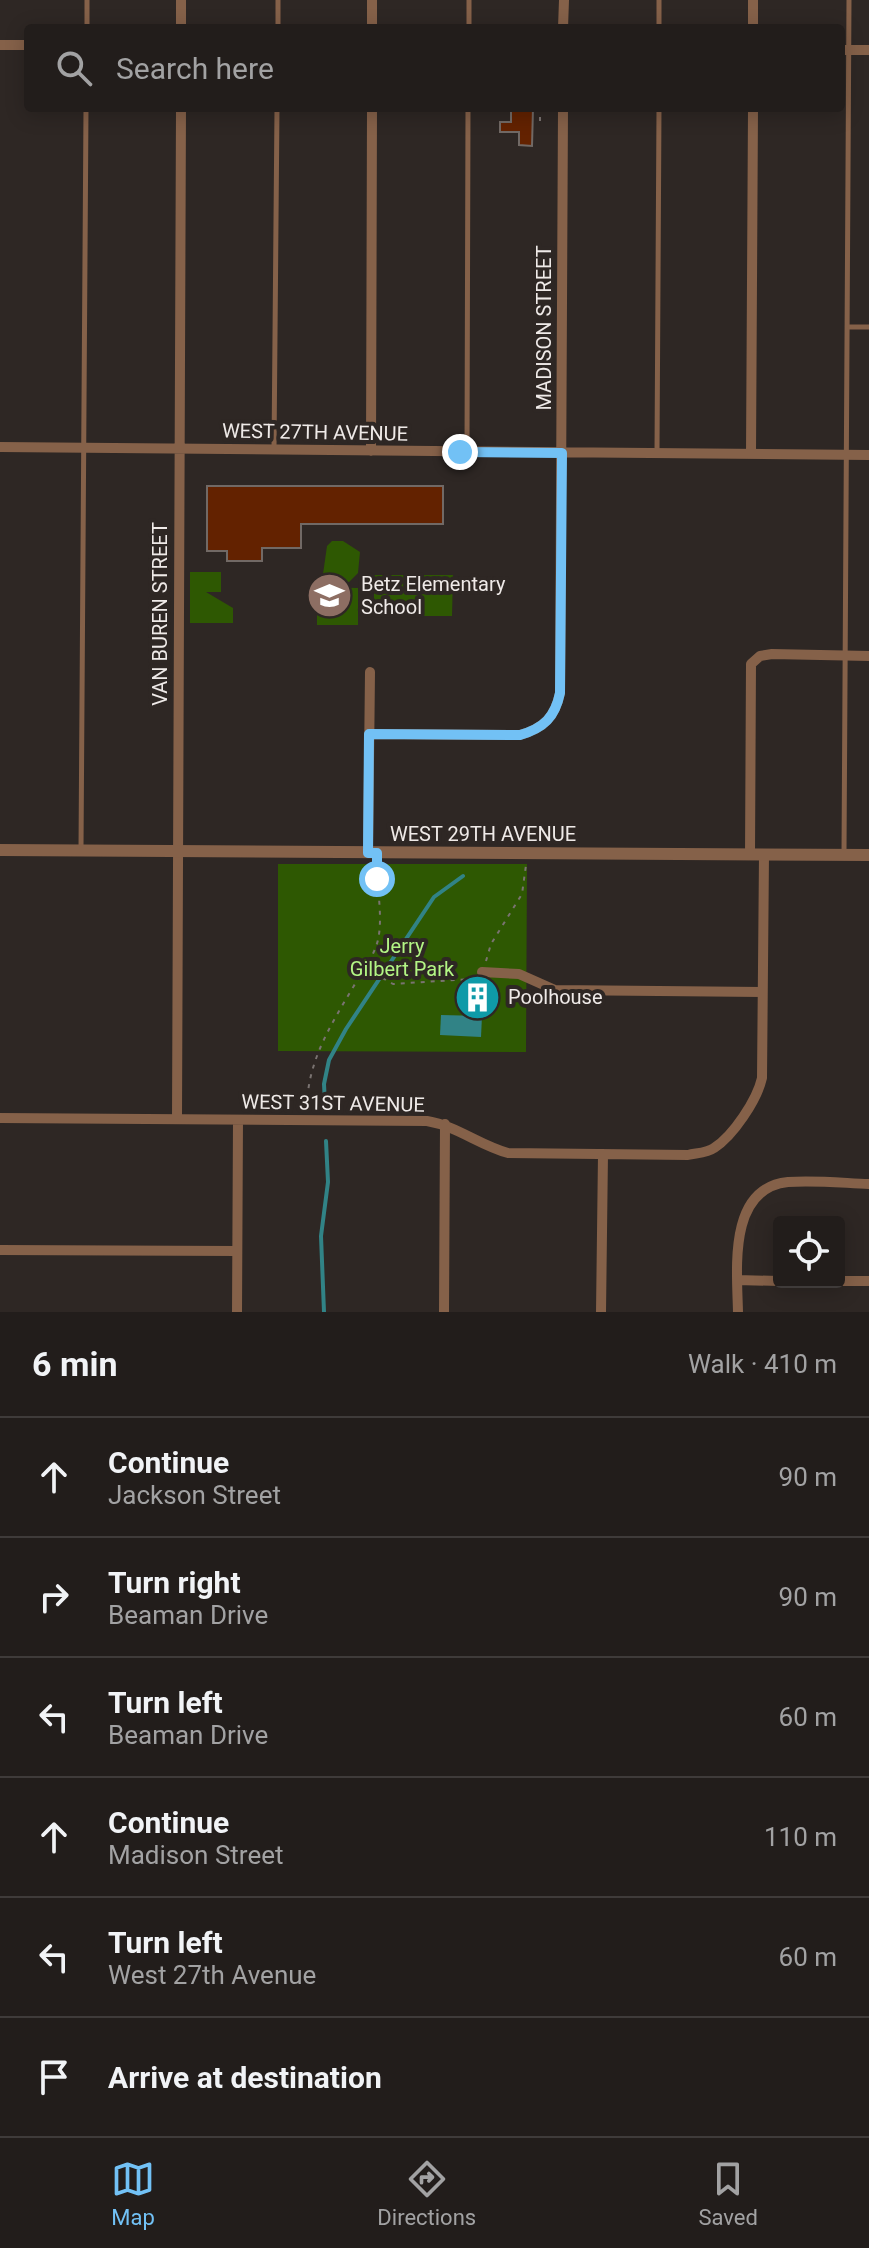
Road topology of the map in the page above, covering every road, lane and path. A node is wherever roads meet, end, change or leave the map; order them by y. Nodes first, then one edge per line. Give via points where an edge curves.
1 (87, 0) edge
2 (181, 0) edge
3 (278, 0) edge
4 (372, 0) edge
5 (469, 0) edge
6 (564, 0) edge
7 (659, 0) edge
8 (753, 0) edge
9 (849, 0) edge
10 (87, 24) edge
11 (181, 24) edge
12 (278, 24) edge
13 (372, 24) edge
14 (469, 24) edge
15 (563, 24) edge
16 (659, 24) edge
17 (753, 24) edge
18 (845, 40) edge
19 (0, 45) edge
20 (24, 45) edge
21 (845, 50) edge
22 (869, 50) edge
23 (86, 112) edge
24 (181, 112) edge
25 (277, 112) edge
26 (372, 112) edge
27 (468, 112) edge
28 (540, 112) edge
29 (563, 112) edge
30 (659, 112) edge
31 (753, 112) edge
32 (845, 112) edge
33 (540, 121) dead end
34 (848, 327) junction
35 (869, 327) edge
36 (0, 447) edge
37 (84, 449) junction
38 (178, 449) junction
39 (274, 450) junction
40 (371, 451) junction
41 (467, 452) junction
42 (562, 453) junction
43 (657, 453) junction
44 (751, 453) junction
45 (848, 455) junction
46 (869, 455) edge
47 (845, 656) junction
48 (869, 656) edge
49 (370, 672) dead end
50 (369, 734) junction
51 (0, 850) edge
52 (81, 850) junction
53 (178, 852) junction
54 (372, 853) junction
55 (750, 855) junction
56 (764, 855) junction
57 (844, 855) junction
58 (869, 855) edge
59 (526, 862) dead end
60 (366, 969) junction
61 (482, 972) joint
62 (462, 979) dead end
63 (762, 992) junction
64 (307, 1108) dead end
65 (0, 1118) edge
66 (177, 1119) junction
67 (238, 1121) junction
68 (445, 1124) junction
69 (603, 1154) junction
70 (869, 1184) edge
71 (0, 1250) edge
72 (237, 1251) junction
73 (737, 1280) junction
74 (773, 1281) edge
75 (845, 1281) edge
76 (869, 1281) edge
77 (237, 1312) edge
78 (444, 1312) edge
79 (601, 1312) edge
80 (738, 1312) edge

1 - 10 lane
2 - 11 street
3 - 12 lane
4 - 13 street
5 - 14 lane
6 - 15 street
7 - 16 lane
8 - 17 street
9 - 18 lane
19 - 20 street
21 - 22 street
23 - 37 lane
24 - 38 street, VAN BUREN STREET
25 - 39 lane
26 - 40 street
27 - 41 lane
28 - 33 path
29 - 42 street, MADISON STREET
30 - 43 lane
31 - 44 street
32 - 34 lane
34 - 35 lane
34 - 45 lane
36 - 37 street, WEST 27TH AVENUE
37 - 38 street, WEST 27TH AVENUE
37 - 52 lane
38 - 39 street, WEST 27TH AVENUE
38 - 53 street, VAN BUREN STREET
39 - 40 street, WEST 27TH AVENUE
40 - 41 street, WEST 27TH AVENUE
41 - 42 street, WEST 27TH AVENUE
42 - 43 street, WEST 27TH AVENUE
42 - 50 street, MADISON STREET via 560,693 549,720 520,735
43 - 44 street, WEST 27TH AVENUE
44 - 45 street, WEST 27TH AVENUE
45 - 46 street, WEST 27TH AVENUE
45 - 47 lane
47 - 48 street
47 - 55 street via 772,654 751,664
47 - 57 lane
49 - 50 street
50 - 54 street
51 - 52 street, WEST 29TH AVENUE
52 - 53 street, WEST 29TH AVENUE
53 - 54 street, WEST 29TH AVENUE
53 - 66 street, VAN BUREN STREET
54 - 55 street, WEST 29TH AVENUE
54 - 60 path via 378,941
55 - 56 street, WEST 29TH AVENUE
56 - 57 street, WEST 29TH AVENUE
56 - 63 street, WEST 31ST AVENUE
57 - 58 street, WEST 29TH AVENUE
59 - 61 path via 522,894 491,944
60 - 62 path via 393,984
60 - 64 path via 314,1062
61 - 63 street via 519,974 555,990
63 - 69 street, WEST 31ST AVENUE via 759,1091 714,1148 688,1155
65 - 66 street, WEST 31ST AVENUE
66 - 67 street, WEST 31ST AVENUE
67 - 68 street, WEST 31ST AVENUE
67 - 72 street
68 - 69 street, WEST 31ST AVENUE via 508,1153
68 - 78 street
69 - 79 street
70 - 73 street via 786,1182 761,1191 746,1209
71 - 72 street
72 - 77 street
73 - 74 street
73 - 80 street
75 - 76 street

